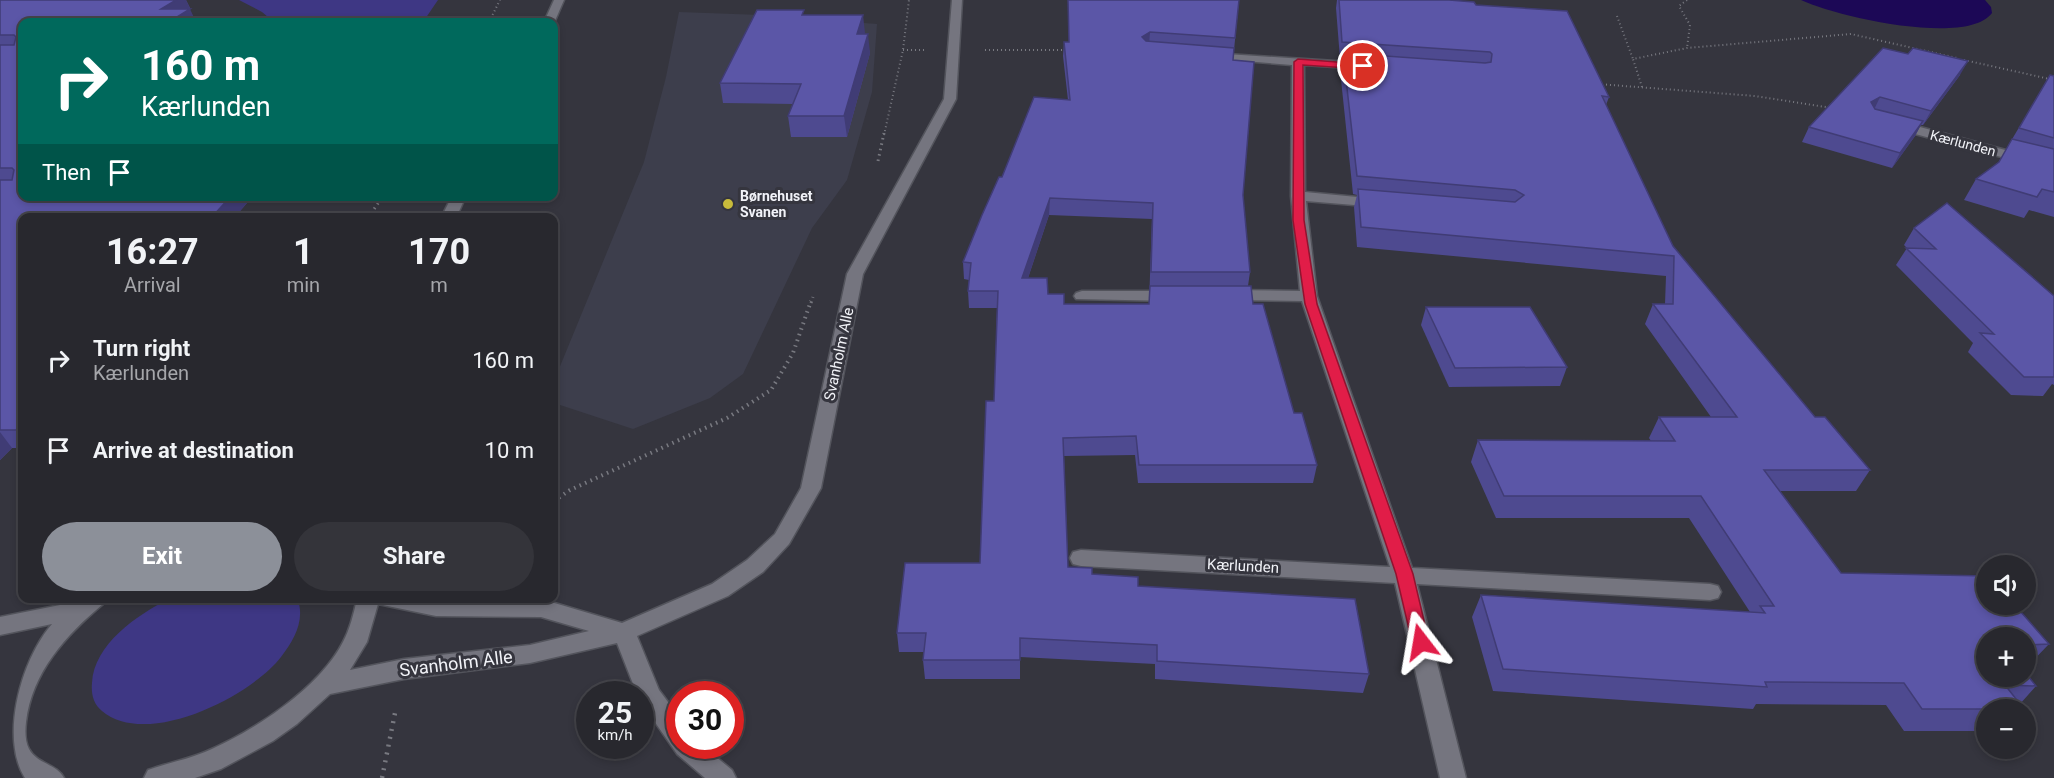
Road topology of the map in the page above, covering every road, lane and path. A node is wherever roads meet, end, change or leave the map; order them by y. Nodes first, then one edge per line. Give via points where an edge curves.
1 (500, 0) edge
2 (559, 0) edge
3 (909, 0) edge
4 (957, 0) edge
5 (1687, 0) edge
6 (1617, 16) dead end
7 (491, 18) edge
8 (551, 18) edge
9 (1687, 48) junction
10 (903, 50) junction
11 (954, 50) junction
12 (1070, 50) edge
13 (1201, 55) edge
14 (1633, 59) junction
15 (1298, 62) junction
16 (1375, 67) edge
17 (2054, 80) edge
18 (1596, 83) edge
19 (1642, 87) junction
20 (1872, 118) joint
21 (878, 162) dead end
22 (2054, 167) edge
23 (1298, 196) junction
24 (1391, 204) edge
25 (816, 288) dead end
26 (1082, 296) dead end
27 (1187, 296) edge
28 (1210, 296) edge
29 (1309, 296) junction
30 (558, 498) edge
31 (1081, 558) dead end
32 (1404, 574) junction
33 (1710, 592) dead end
34 (367, 603) edge
35 (413, 603) edge
36 (88, 604) edge
37 (0, 626) edge
38 (624, 632) junction
39 (323, 685) junction
40 (5, 699) edge
41 (666, 719) edge
42 (226, 754) junction
43 (701, 759) edge
44 (42, 777) edge
45 (158, 778) edge
46 (200, 778) edge
47 (723, 778) edge
48 (1453, 778) edge

1 - 7 path
2 - 8 street
3 - 10 path
4 - 11 street, Svanholm Alle
5 - 9 path via 1679,6 1690,25
6 - 14 path
9 - 14 path
9 - 17 path via 1851,34
10 - 11 path
10 - 21 path
11 - 12 path
11 - 38 street, Svanholm Alle via 950,99 855,274 811,488 799,513 782,539 720,590
13 - 15 street
14 - 19 path
15 - 16 street
15 - 23 street
18 - 19 path
19 - 20 path via 1812,103
20 - 22 street, Kærlunden
23 - 24 street
23 - 29 street
25 - 30 path via 794,353 771,390 727,418
26 - 27 street
28 - 29 street
29 - 32 street
31 - 32 street, Kærlunden
32 - 33 street, Kærlunden
32 - 48 street
34 - 39 street via 349,654
35 - 38 street via 436,607 541,608
36 - 37 street
36 - 40 street via 56,630
38 - 39 street, Svanholm Alle via 530,654 404,669
38 - 41 street via 649,695
39 - 42 street via 296,710
40 - 44 street via 11,742 21,760
42 - 45 street
42 - 46 street
43 - 47 street

